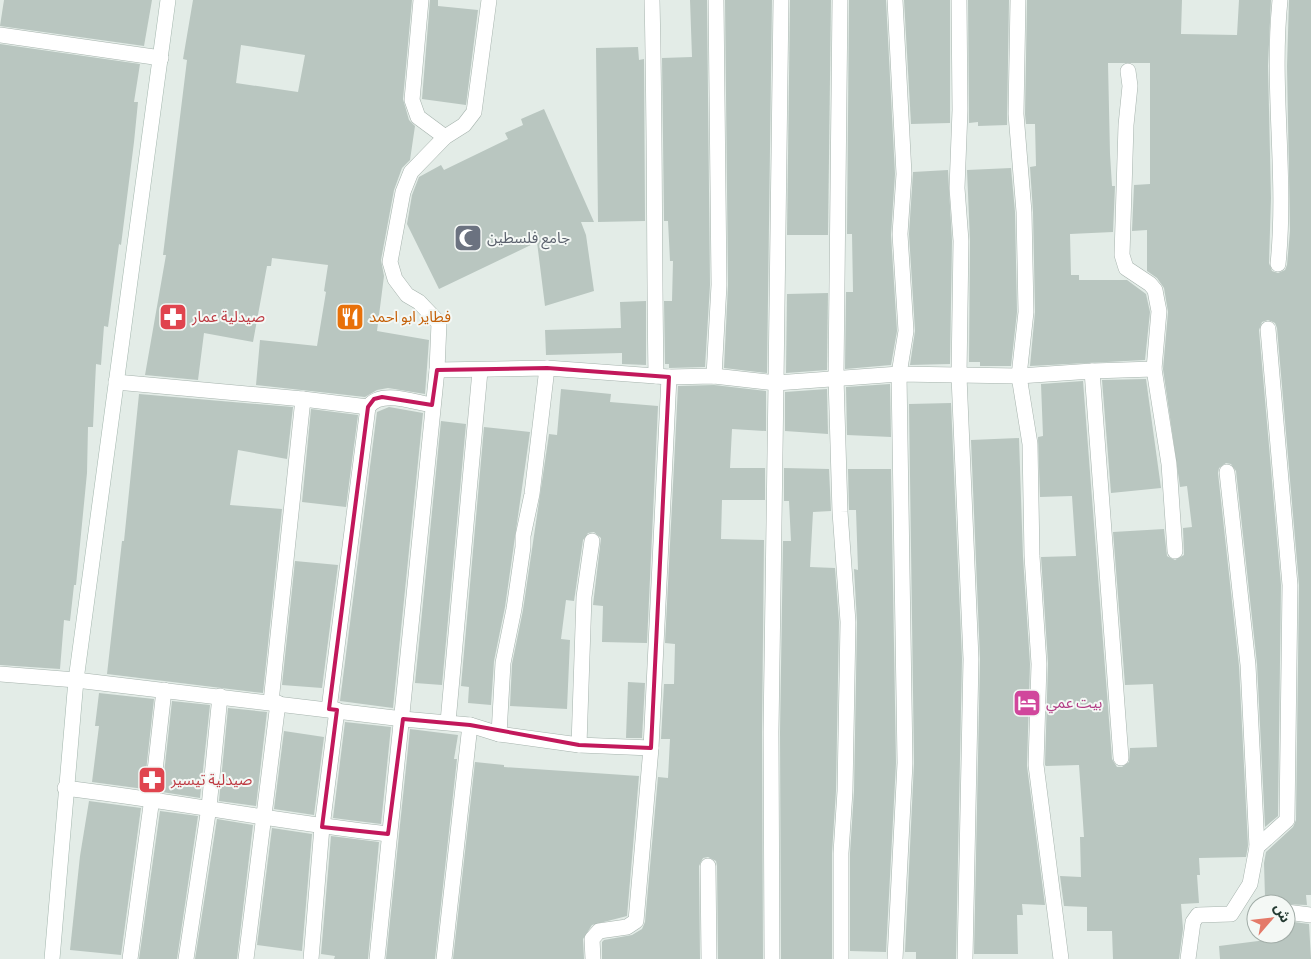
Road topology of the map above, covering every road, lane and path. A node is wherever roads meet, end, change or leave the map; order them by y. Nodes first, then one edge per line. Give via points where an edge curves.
1 (168, 0) edge
2 (421, 0) edge
3 (489, 0) edge
4 (652, 0) edge
5 (716, 0) edge
6 (781, 0) edge
7 (840, 0) edge
8 (895, 0) edge
9 (959, 0) edge
10 (1018, 0) edge
11 (1280, 0) edge
12 (0, 35) edge
13 (161, 58) junction
14 (1128, 71) dead end
15 (445, 137) junction
16 (1278, 264) dead end
17 (1268, 329) dead end
18 (547, 368) junction
19 (1154, 368) junction
20 (437, 370) junction
21 (480, 371) junction
22 (1092, 371) junction
23 (899, 374) junction
24 (663, 376) junction
25 (714, 376) junction
26 (959, 376) junction
27 (1019, 376) junction
28 (836, 377) junction
29 (116, 382) junction
30 (776, 383) junction
31 (303, 399) junction
32 (432, 405) junction
33 (368, 407) junction
34 (1227, 472) dead end
35 (592, 540) dead end
36 (1175, 551) dead end
37 (0, 674) edge
38 (76, 680) junction
39 (164, 690) junction
40 (220, 696) junction
41 (274, 703) junction
42 (333, 709) junction
43 (403, 719) junction
44 (448, 722) junction
45 (470, 725) junction
46 (499, 734) junction
47 (579, 745) junction
48 (651, 748) junction
49 (1121, 758) dead end
50 (65, 788) junction
51 (152, 798) junction
52 (209, 807) junction
53 (263, 816) junction
54 (322, 827) junction
55 (388, 834) junction
56 (1258, 847) junction
57 (708, 866) dead end
58 (1296, 913) edge
59 (1311, 915) edge
60 (52, 959) edge
61 (130, 959) edge
62 (186, 959) edge
63 (246, 959) edge
64 (311, 959) edge
65 (377, 959) edge
66 (444, 959) edge
67 (593, 959) edge
68 (709, 959) edge
69 (772, 959) edge
70 (841, 959) edge
71 (895, 959) edge
72 (965, 959) edge
73 (1061, 959) edge
74 (1188, 959) edge

1 - 13 street
2 - 15 street via 412,100 418,117
3 - 15 street via 474,112 464,125
4 - 24 street via 656,156 654,256
5 - 25 street via 719,285
6 - 30 street
7 - 28 street
8 - 23 street via 904,174 900,234 906,331
9 - 26 street via 957,188 962,241
10 - 27 street via 1016,114 1024,212 1026,312
11 - 16 street via 1277,33
12 - 13 street
13 - 29 street
14 - 19 street via 1122,254 1126,268 1155,290 1159,311
15 - 20 street via 411,172 390,262 395,279 407,295 419,302 438,323
17 - 56 street via 1290,585 1287,820
18 - 21 street
18 - 24 street
18 - 46 street via 532,494 522,536 514,609 503,663
19 - 22 street
19 - 36 street via 1169,464
20 - 21 street
20 - 32 street
21 - 44 street
22 - 27 street
22 - 49 street
23 - 26 street
23 - 28 street
23 - 71 street via 905,763
24 - 25 street
24 - 48 street
25 - 30 street
26 - 27 street
26 - 72 street via 971,659
27 - 73 street via 1030,444 1032,556 1039,664 1036,765
28 - 30 street
28 - 70 street via 840,512 848,622
29 - 31 street
29 - 38 street
30 - 69 street via 771,732
31 - 33 street
31 - 41 street
32 - 33 street via 382,397 374,399
32 - 43 street
33 - 42 street
34 - 56 street via 1248,665
35 - 47 street via 584,597
37 - 38 street
38 - 39 street
38 - 50 street
39 - 40 street
39 - 51 street
40 - 41 street
40 - 52 street
41 - 42 street
41 - 53 street
42 - 43 street
42 - 54 street
43 - 44 street
43 - 55 street
44 - 45 street
45 - 46 street
45 - 66 street
46 - 47 street
47 - 48 street
48 - 67 street via 636,921 626,927 599,931 592,939
50 - 51 street
50 - 60 street
51 - 52 street
51 - 61 street
52 - 53 street
52 - 62 street
53 - 54 street
53 - 63 street
54 - 55 street
54 - 64 street
55 - 65 street
56 - 74 street via 1250,884 1231,914 1198,915 1193,922
57 - 68 street
58 - 59 street

